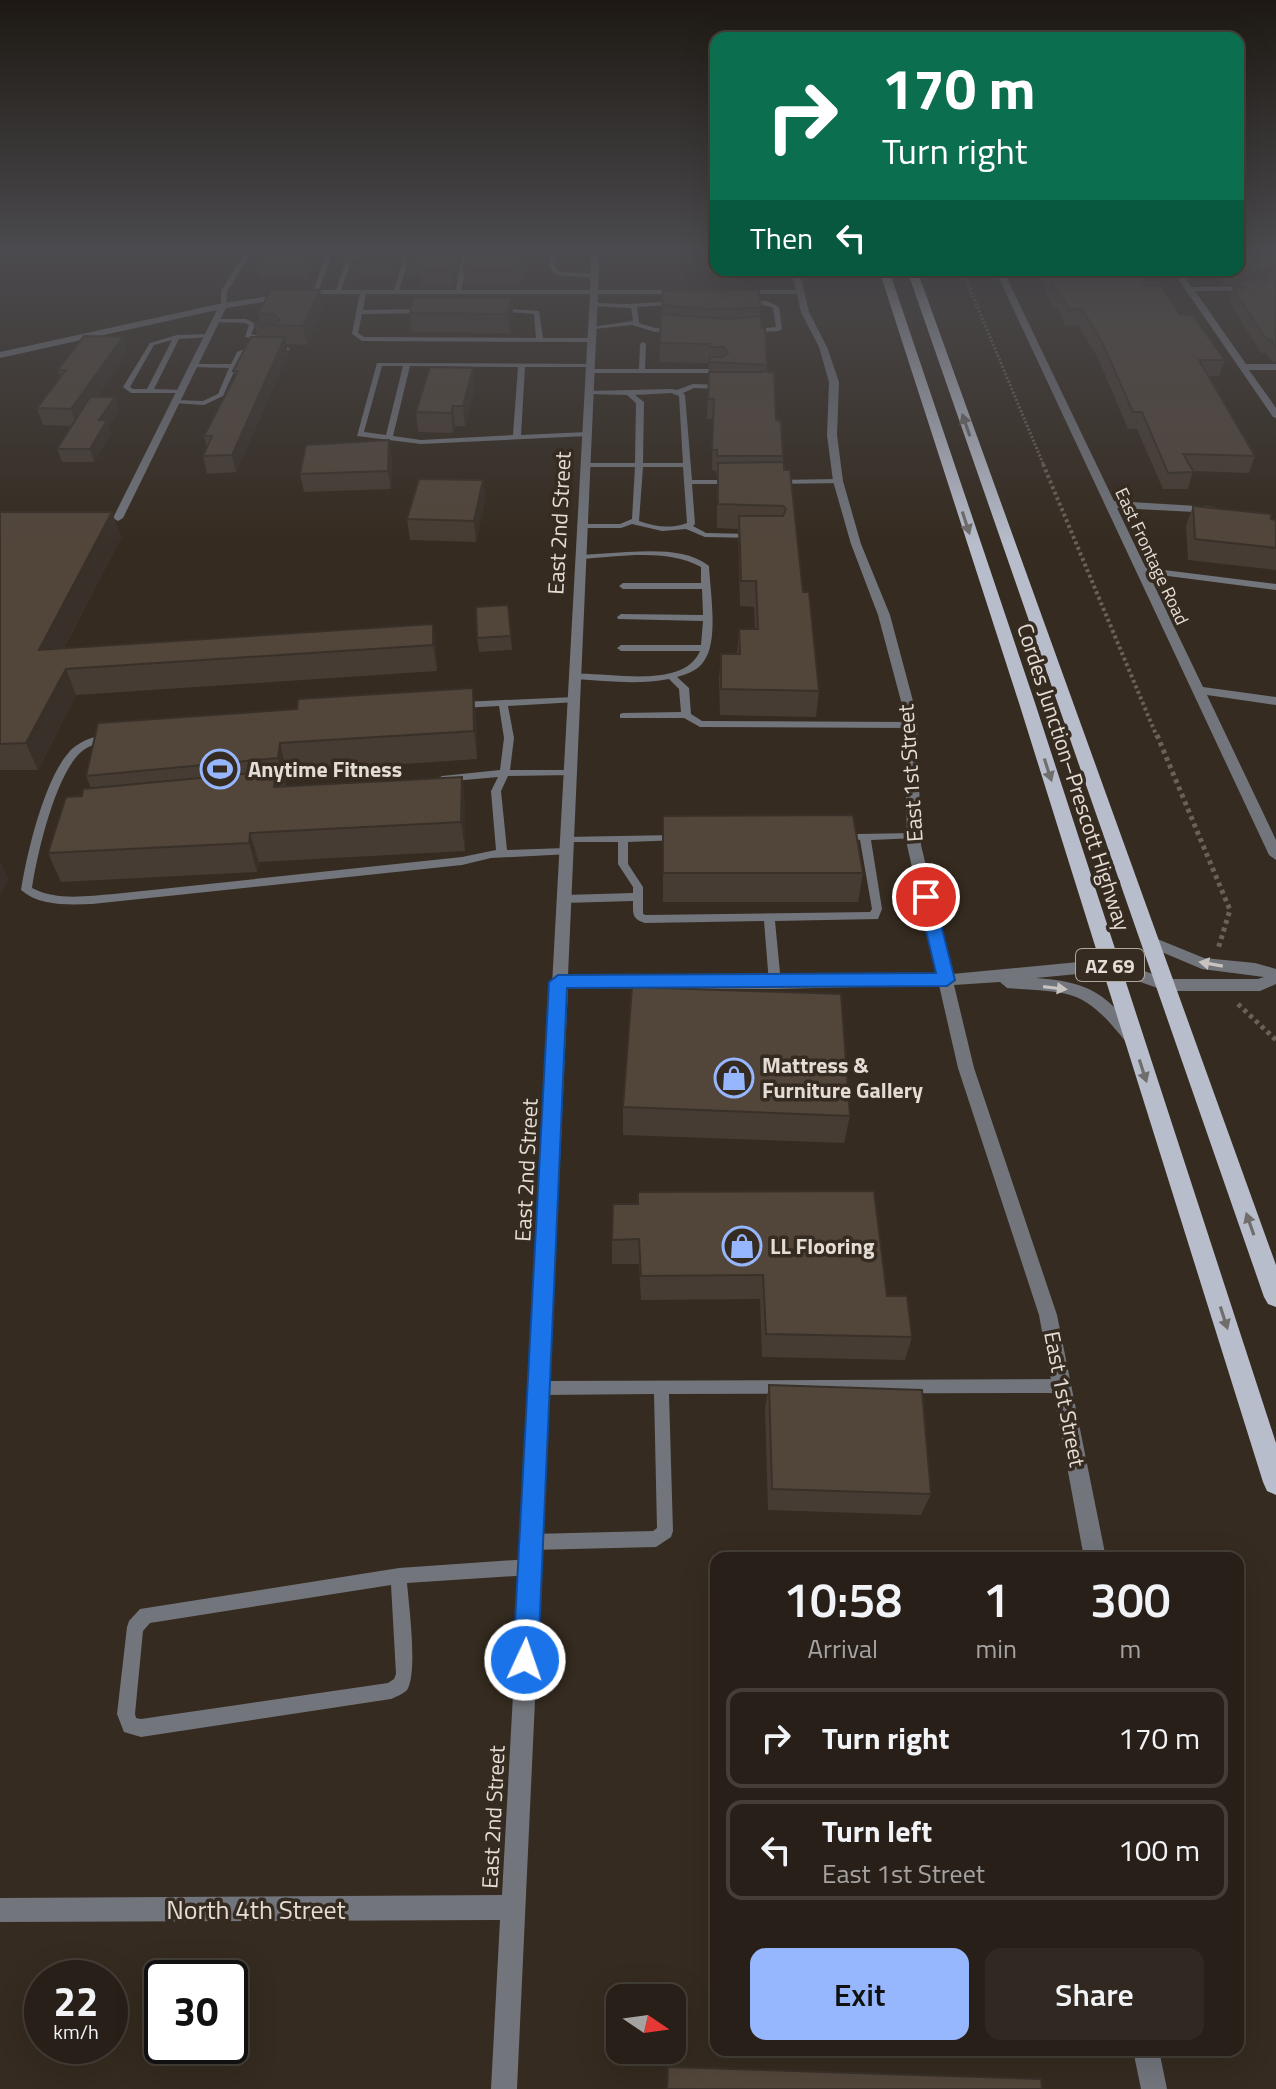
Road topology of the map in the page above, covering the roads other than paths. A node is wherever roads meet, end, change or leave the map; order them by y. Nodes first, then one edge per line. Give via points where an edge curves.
1 (21, 350) edge
2 (147, 350) edge
3 (170, 350) edge
4 (201, 350) edge
5 (245, 350) edge
6 (593, 350) edge
7 (643, 350) edge
8 (822, 350) edge
9 (910, 350) edge
10 (941, 350) edge
11 (1036, 350) edge
12 (1233, 350) edge
13 (0, 355) edge
14 (407, 364) junction
15 (194, 365) junction
16 (522, 365) junction
17 (234, 366) junction
18 (1244, 367) junction
19 (1276, 367) edge
20 (592, 368) junction
21 (642, 371) junction
22 (721, 371) edge
23 (734, 387) edge
24 (149, 392) junction
25 (181, 392) junction
26 (590, 392) junction
27 (629, 393) junction
28 (677, 393) junction
29 (175, 402) junction
30 (1276, 415) edge
31 (587, 434) junction
32 (389, 437) junction
33 (517, 437) junction
34 (586, 465) junction
35 (639, 465) junction
36 (687, 465) junction
37 (838, 481) junction
38 (688, 482) junction
39 (748, 482) edge
40 (763, 482) edge
41 (1108, 504) junction
42 (1230, 512) edge
43 (114, 518) dead end
44 (633, 522) junction
45 (583, 526) junction
46 (686, 526) junction
47 (763, 536) edge
48 (581, 557) junction
49 (1140, 570) junction
50 (623, 586) dead end
51 (705, 586) junction
52 (1276, 587) edge
53 (621, 617) dead end
54 (705, 618) junction
55 (621, 648) dead end
56 (705, 648) junction
57 (670, 675) junction
58 (575, 676) junction
59 (1196, 690) junction
60 (574, 700) junction
61 (1276, 701) edge
62 (503, 705) junction
63 (446, 706) edge
64 (686, 715) junction
65 (623, 716) dead end
66 (911, 725) junction
67 (116, 736) edge
68 (505, 773) junction
69 (570, 773) junction
70 (426, 781) edge
71 (61, 815) edge
72 (45, 816) junction
73 (913, 836) junction
74 (850, 837) edge
75 (865, 837) junction
76 (684, 838) edge
77 (623, 839) junction
78 (567, 846) junction
79 (502, 854) junction
80 (1276, 855) edge
81 (639, 897) junction
82 (564, 899) junction
83 (769, 918) junction
84 (1150, 941) junction
85 (1110, 965) junction
86 (1276, 977) edge
87 (978, 979) junction
88 (947, 980) junction
89 (558, 982) junction
90 (775, 983) junction
91 (1166, 985) junction
92 (1133, 1040) junction
93 (1276, 1297) edge
94 (1062, 1386) junction
95 (539, 1388) junction
96 (661, 1388) junction
97 (1276, 1482) edge
98 (531, 1542) junction
99 (1094, 1552) edge
100 (530, 1567) junction
101 (399, 1576) junction
102 (512, 1907) junction
103 (0, 1910) edge
104 (1147, 2056) edge
105 (504, 2089) edge
106 (1154, 2089) edge

1 - 13 street
2 - 24 lane via 126,387
3 - 24 lane
4 - 15 street
5 - 17 lane
6 - 20 street, East 2nd Street
7 - 21 lane
8 - 37 street, East 1st Street via 834,382 832,435
9 -> 85 main road, Cordes Junction–Prescott Highway / AZ 69
84 -> 10 main road, Cordes Junction–Prescott Highway / AZ 69
11 - 41 street, East Frontage Road
12 - 18 street
14 - 16 lane
14 - 32 lane
14 - 32 lane via 379,364 360,434
15 - 17 lane
15 - 25 street
16 - 20 lane
16 - 33 lane
17 - 29 lane via 221,395 204,403
18 - 19 street
18 - 30 street
20 - 21 lane
20 - 26 street, East 2nd Street
21 - 22 lane
23 - 28 lane via 693,386
24 - 25 lane
25 - 29 street
26 - 27 lane
26 - 31 street, East 2nd Street
27 - 28 lane
27 - 35 lane via 640,402
28 - 36 lane via 682,395
29 - 43 street
31 - 33 lane
31 - 34 street, East 2nd Street
32 - 33 lane via 421,442
34 - 35 lane
34 - 45 street, East 2nd Street
35 - 36 lane
35 - 44 lane via 639,504
36 - 38 lane
37 - 40 lane
37 - 66 street, East 1st Street via 884,615
38 - 39 lane
38 - 46 lane via 691,524
41 - 42 street
41 - 49 street, East Frontage Road
44 - 45 lane
44 - 46 lane via 649,528
45 - 48 street, East 2nd Street
46 - 47 lane via 705,535
48 - 51 lane via 685,556 705,566
48 - 58 street, East 2nd Street
49 - 52 lane
49 - 59 street, East Frontage Road
50 - 51 lane
51 - 54 lane
53 - 54 lane
54 - 56 lane
55 - 56 lane
56 - 57 lane via 700,661
57 - 58 lane
57 - 64 lane via 684,688
58 - 60 street, East 2nd Street
59 - 61 street
59 - 80 street, East Frontage Road
60 - 62 lane
60 - 69 street, East 2nd Street
62 - 63 lane
62 - 68 lane via 509,738
64 - 65 lane
64 - 66 lane via 700,724
66 - 73 street, East 1st Street
67 - 72 lane via 74,753
68 - 69 lane
68 - 70 lane
68 - 79 lane via 496,791
69 - 78 street, East 2nd Street
71 - 72 lane
72 - 79 lane via 29,862 26,890 53,900 114,898
73 - 75 lane
73 - 88 street, East 1st Street
74 - 75 lane
75 - 83 lane via 877,913
76 - 77 lane
77 - 78 lane
77 - 81 lane via 623,864 637,883
78 - 79 lane
78 - 82 street, East 2nd Street
81 - 82 lane
81 - 83 lane via 638,916 645,919
82 - 89 street, East 2nd Street
83 - 90 lane
86 -> 84 street via 1202,963
84 - 91 main road, Cordes Junction–Prescott Highway / AZ 69
85 - 87 street
85 - 91 street
85 - 92 main road, Cordes Junction–Prescott Highway / AZ 69
86 - 91 street, AZ 69 via 1260,985
87 - 88 street
87 -> 92 street via 1090,995
88 - 90 street
88 - 94 street, East 1st Street via 966,1068 1048,1315
89 - 90 street
89 - 95 street, East 2nd Street
93 -> 91 main road, Cordes Junction–Prescott Highway / AZ 69
92 -> 97 main road, Cordes Junction–Prescott Highway / AZ 69
94 - 96 lane
94 - 99 street, East 1st Street
95 - 96 lane
95 - 98 street, East 2nd Street
96 - 98 lane via 665,1531 656,1539
98 - 100 street, East 2nd Street
100 - 101 lane
100 - 102 street, East 2nd Street
101 - 101 lane via 146,1615 135,1627 126,1714 130,1726 391,1691 404,1674
102 - 103 street, North 4th Street
102 - 105 street, East 2nd Street
104 - 106 street

